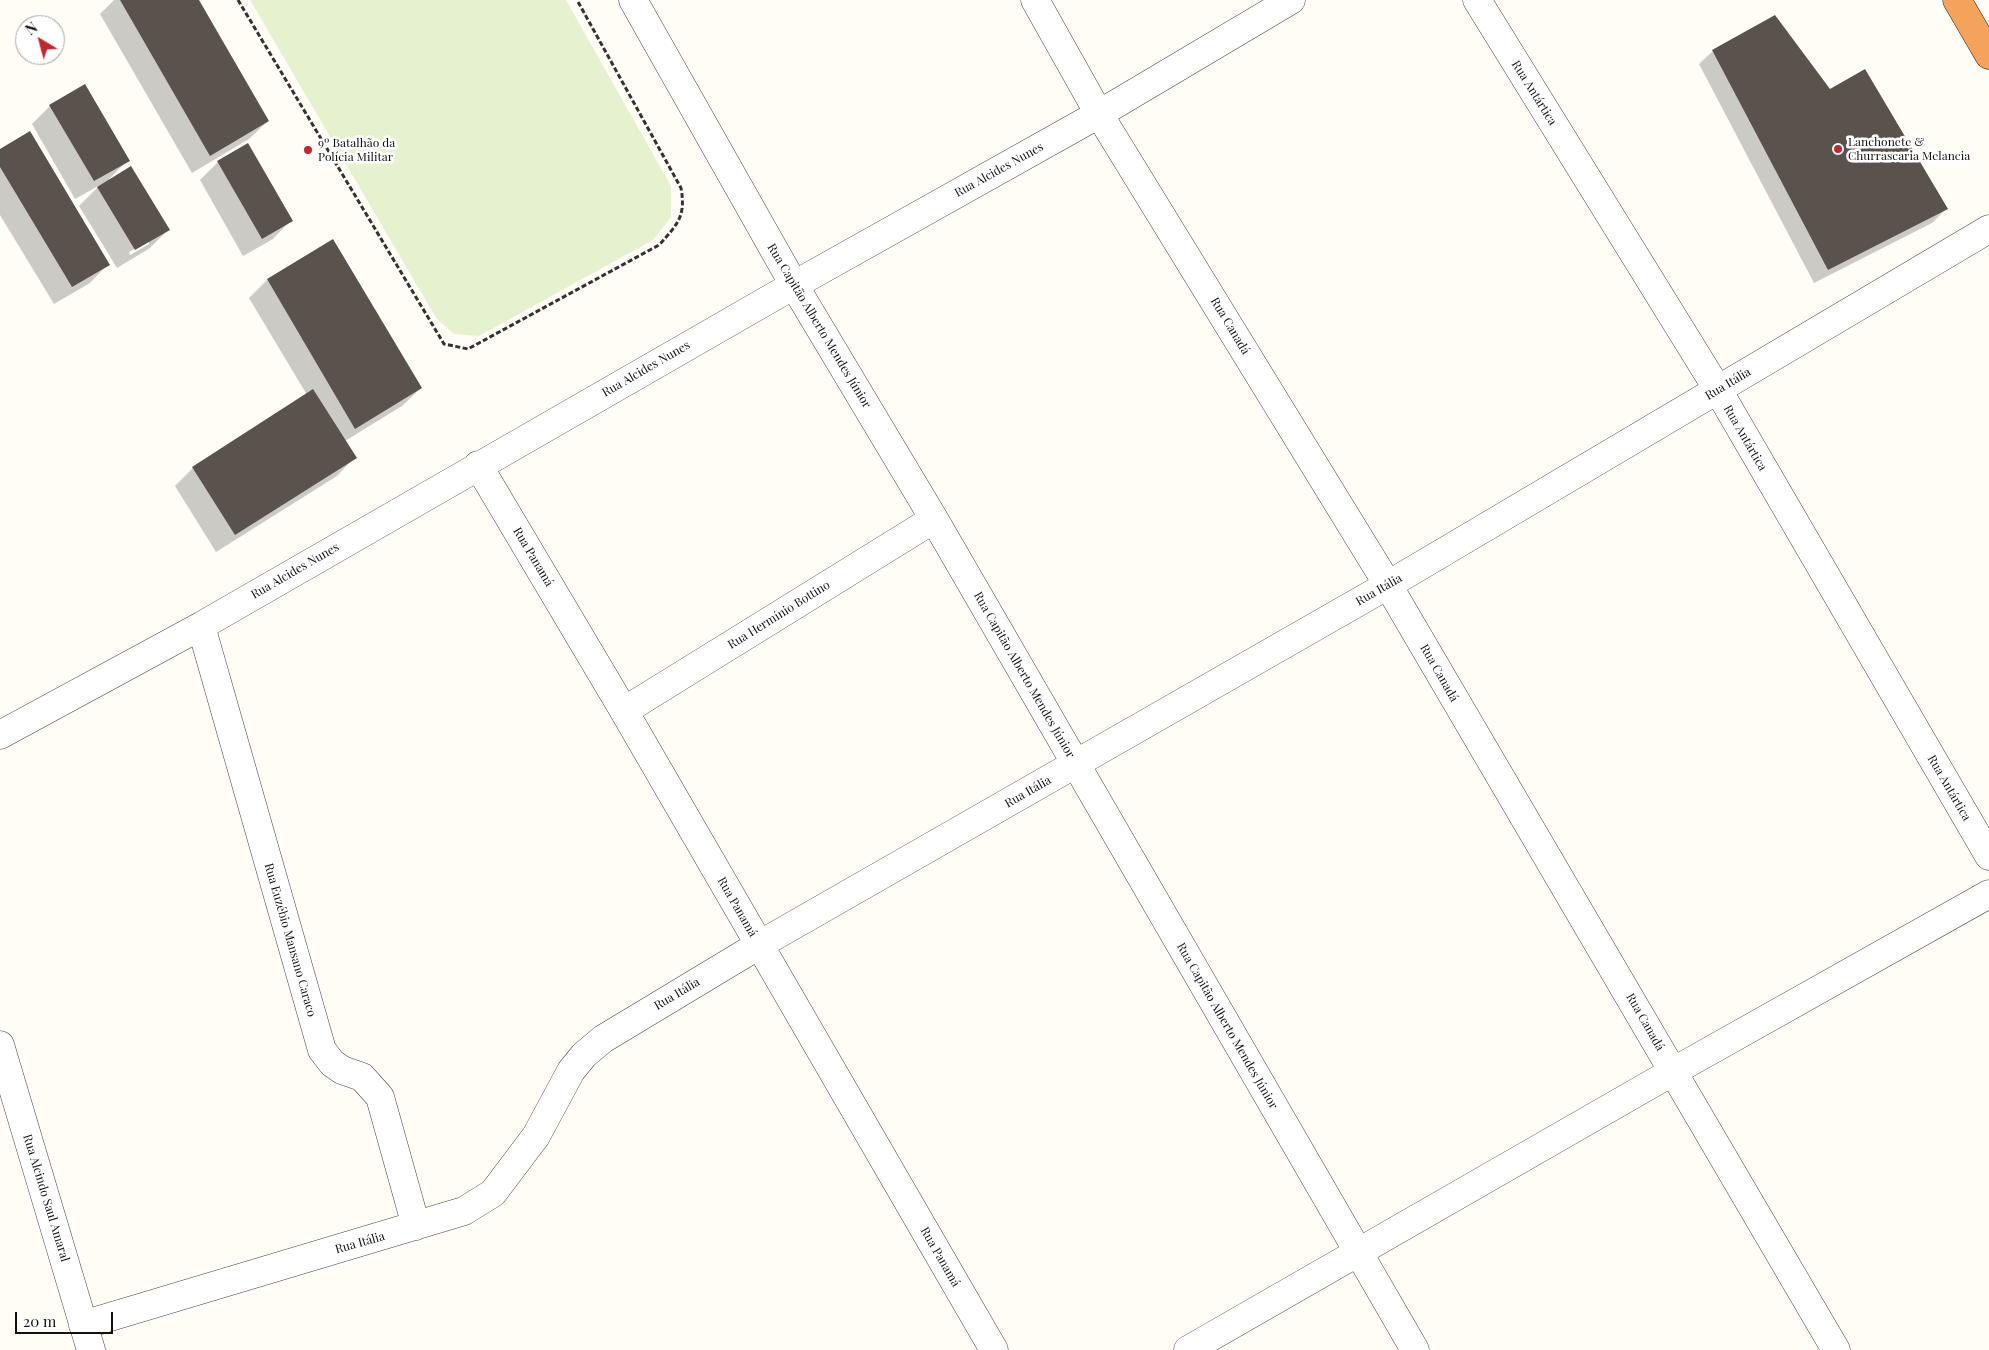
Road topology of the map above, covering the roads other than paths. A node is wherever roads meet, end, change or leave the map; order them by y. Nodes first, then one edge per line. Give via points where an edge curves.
1 (633, 0) edge
2 (1035, 0) edge
3 (1290, 0) edge
4 (1477, 0) edge
5 (1957, 0) edge
6 (1989, 55) edge
7 (1099, 114) junction
8 (1989, 229) edge
9 (794, 285) junction
10 (1718, 390) junction
11 (478, 466) junction
12 (934, 519) junction
13 (1388, 585) junction
14 (201, 626) junction
15 (624, 711) junction
16 (0, 735) edge
17 (1076, 765) junction
18 (1989, 856) edge
19 (1989, 894) edge
20 (760, 945) junction
21 (0, 1045) edge
22 (1674, 1071) junction
23 (416, 1226) junction
24 (1358, 1254) junction
25 (87, 1337) edge
26 (994, 1350) edge
27 (1188, 1350) edge
28 (1415, 1350) edge
29 (1836, 1350) edge

1 - 9 street, Rua Capitão Alberto Mendes Júnior
2 - 7 street, Rua Canadá
3 - 7 street, Rua Alcides Nunes
4 - 10 street, Rua Antártica
5 - 6 highway
7 - 9 street, Rua Alcides Nunes
7 - 13 street, Rua Canadá
8 - 10 street, Rua Itália
9 - 11 street, Rua Alcides Nunes
9 - 12 street, Rua Capitão Alberto Mendes Júnior
10 - 13 street, Rua Itália
10 - 18 street, Rua Antártica
11 - 14 street, Rua Alcides Nunes
11 - 15 street, Rua Panamá
12 - 15 street, Rua Hermínio Bottino
12 - 17 street, Rua Capitão Alberto Mendes Júnior
13 - 17 street, Rua Itália
13 - 22 street, Rua Canadá
14 - 16 street, Rua Alcides Nunes
14 - 23 street, Rua Euzébio Mansano Caraco via 322,1050 342,1070 362,1077 380,1097
15 - 20 street, Rua Panamá
17 - 20 street, Rua Itália
17 - 24 street, Rua Capitão Alberto Mendes Júnior
19 - 22 street
20 - 23 street, Rua Itália via 603,1039 584,1055 571,1072 536,1136 493,1193 464,1211
20 - 26 street, Rua Panamá
21 - 25 street, Rua Alcindo Saul Amaral
22 - 24 street
22 - 29 street, Rua Canadá
23 - 25 street, Rua Itália
24 - 27 street
24 - 28 street, Rua Capitão Alberto Mendes Júnior

